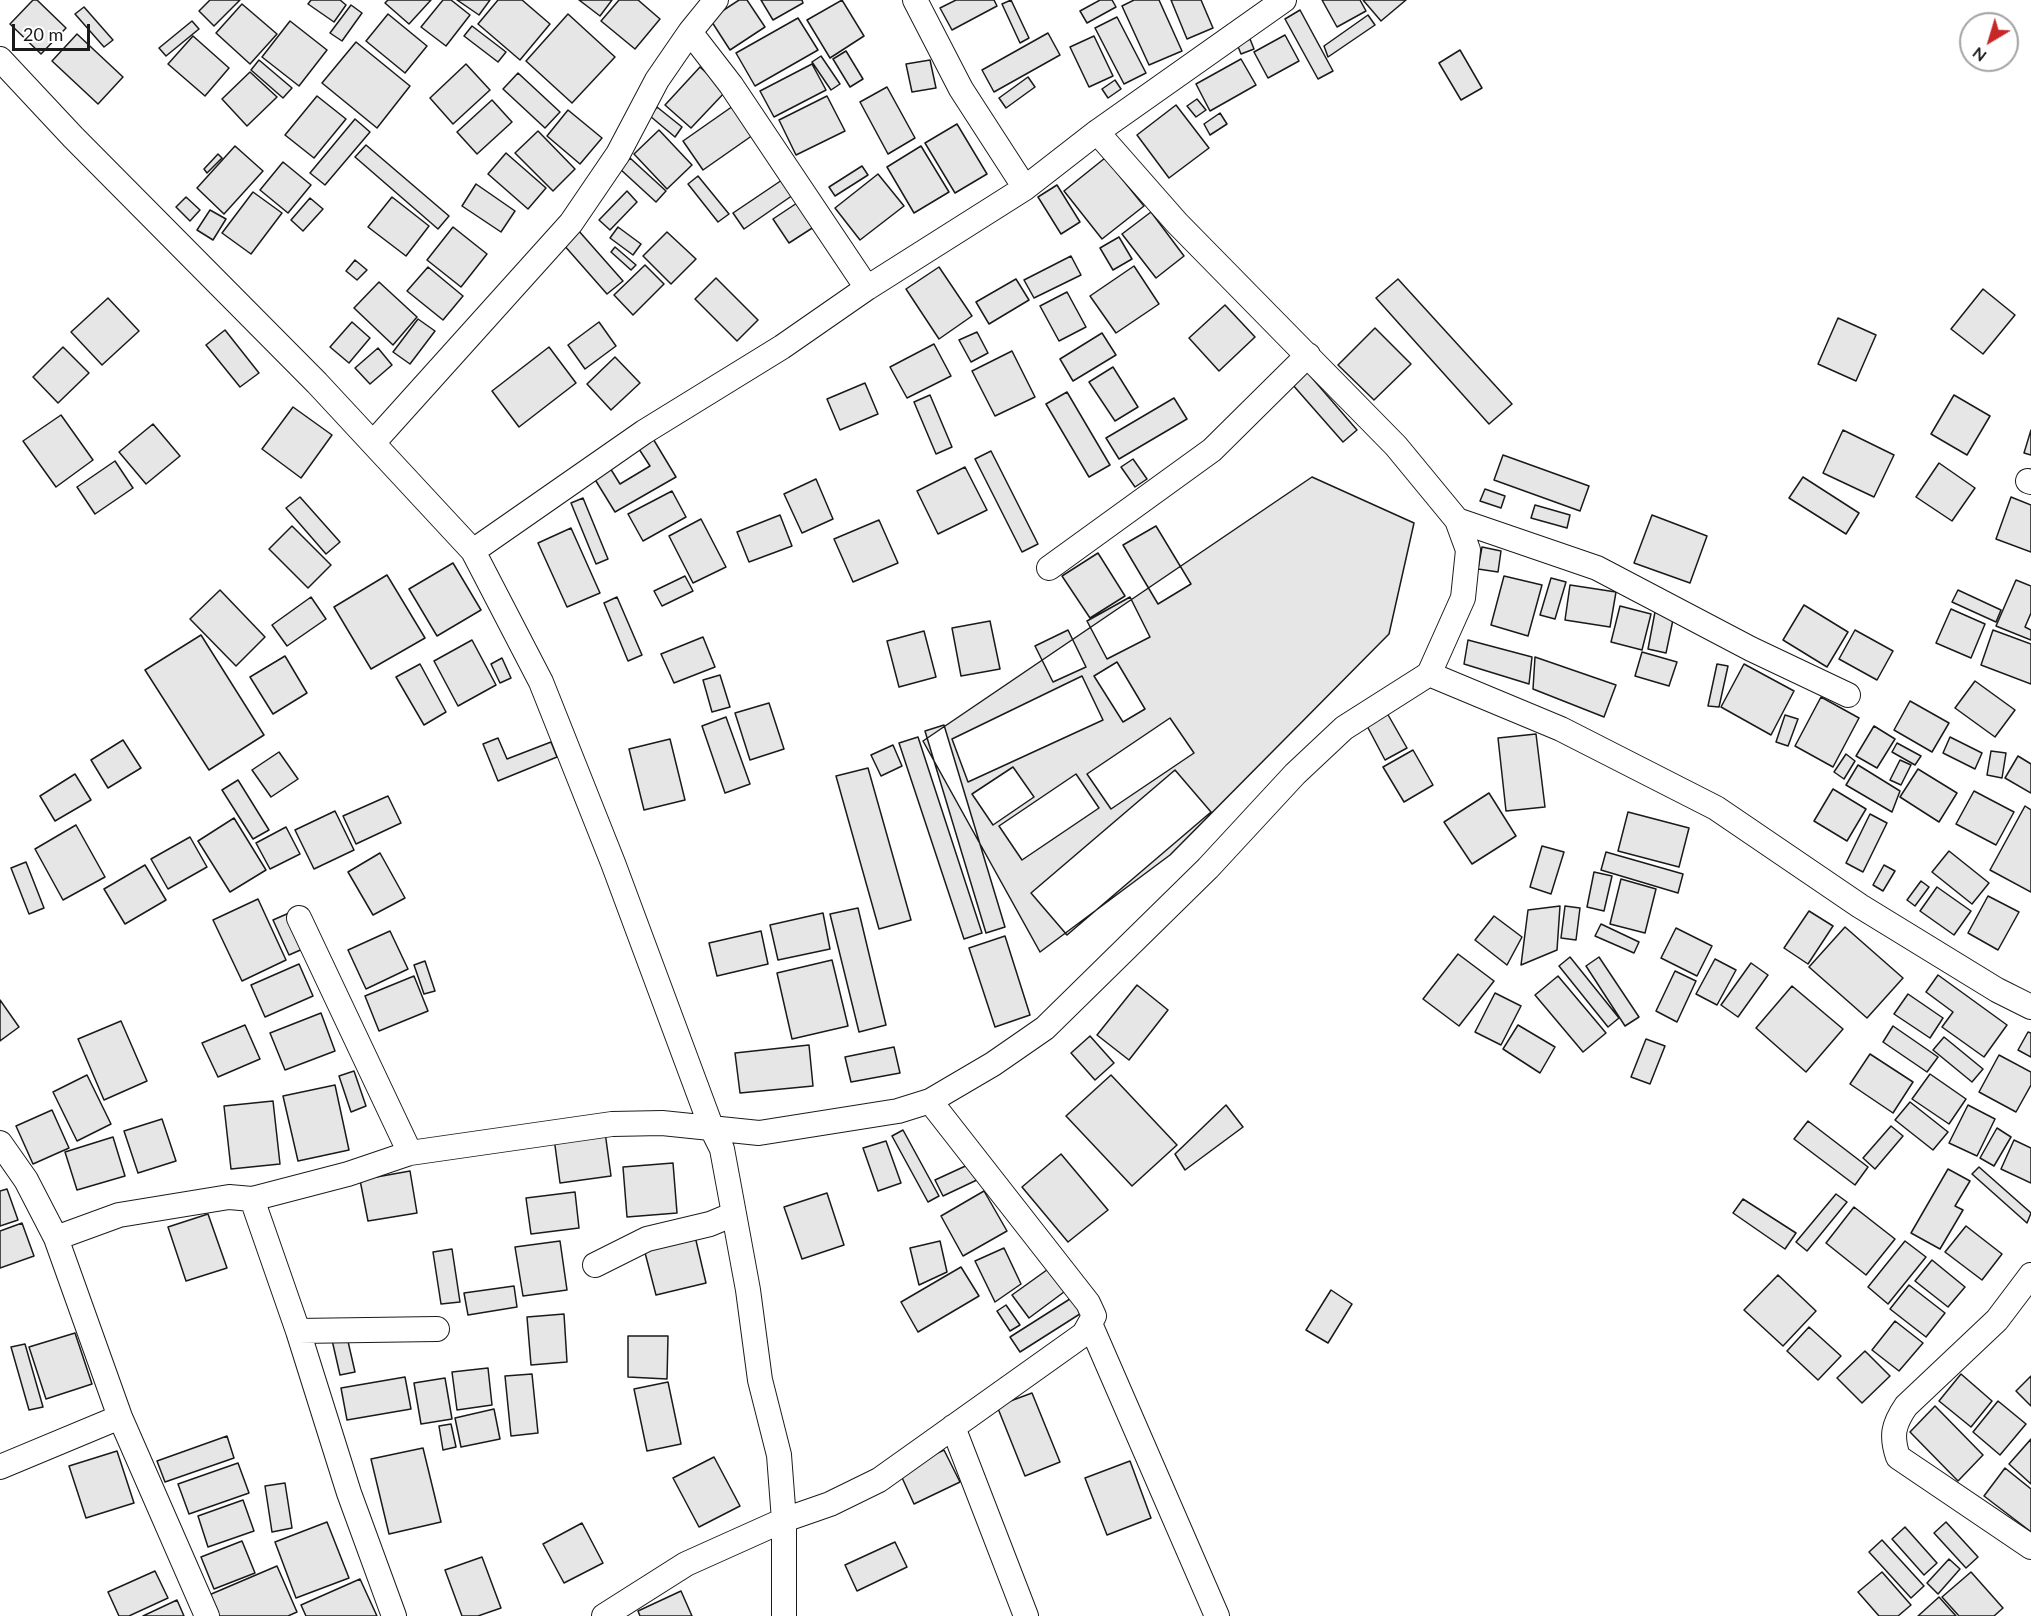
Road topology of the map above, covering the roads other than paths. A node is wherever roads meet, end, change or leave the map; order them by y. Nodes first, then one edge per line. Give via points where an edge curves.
1 (716, 0) edge
2 (915, 0) edge
3 (1284, 0) edge
4 (690, 32) junction
5 (0, 59) edge
6 (1097, 132) junction
7 (1025, 188) junction
8 (867, 288) junction
9 (1308, 355) junction
10 (373, 442) junction
11 (1457, 520) junction
12 (473, 551) junction
13 (1049, 568) dead end
14 (1429, 674) junction
15 (1848, 695) dead end
16 (299, 918) dead end
17 (2031, 1006) edge
18 (930, 1101) junction
19 (712, 1129) junction
20 (0, 1143) edge
21 (410, 1153) junction
22 (252, 1199) junction
23 (734, 1214) junction
24 (56, 1238) junction
25 (595, 1265) dead end
26 (2031, 1275) edge
27 (1090, 1326) junction
28 (437, 1329) dead end
29 (298, 1331) junction
30 (120, 1418) junction
31 (953, 1427) junction
32 (0, 1467) edge
33 (784, 1520) junction
34 (2031, 1547) edge
35 (207, 1616) edge
36 (394, 1616) edge
37 (604, 1616) edge
38 (784, 1616) edge
39 (1026, 1616) edge
40 (1217, 1616) edge

1 - 4 street
2 - 7 street via 961,88
3 - 6 street
4 - 8 street via 731,85
4 - 10 street via 657,80 618,154 570,223
5 - 10 street
6 - 7 street
6 - 9 street via 1177,223
7 - 8 street
8 - 12 street via 782,347 644,432
9 - 11 street via 1396,446
9 - 13 street via 1212,450
10 - 12 street
11 - 14 street via 1468,550 1463,598
11 - 15 street via 1597,568 1750,649
12 - 19 street via 541,682 614,863
14 - 17 street via 1561,729 1716,808 1860,906 1997,990
14 - 18 street via 1344,728 1045,1028 984,1071
16 - 21 street
18 - 19 street via 898,1111 759,1133
18 - 27 street via 1088,1303 1094,1316
19 - 21 street via 662,1123 612,1124
19 - 23 street via 722,1149
20 - 24 street via 26,1180
21 - 22 street
22 - 24 street via 229,1197 119,1215
22 - 29 street
23 - 25 street via 647,1239
23 - 33 street via 760,1380 779,1455
24 - 30 street
26 - 34 street via 1997,1320 1906,1406 1895,1423 1892,1439 1898,1457
27 - 31 street
27 - 40 street
28 - 29 street
29 - 36 street via 349,1493
30 - 32 street
30 - 35 street
31 - 33 street via 879,1480 830,1504
31 - 39 street
33 - 37 street via 686,1564
33 - 38 street

